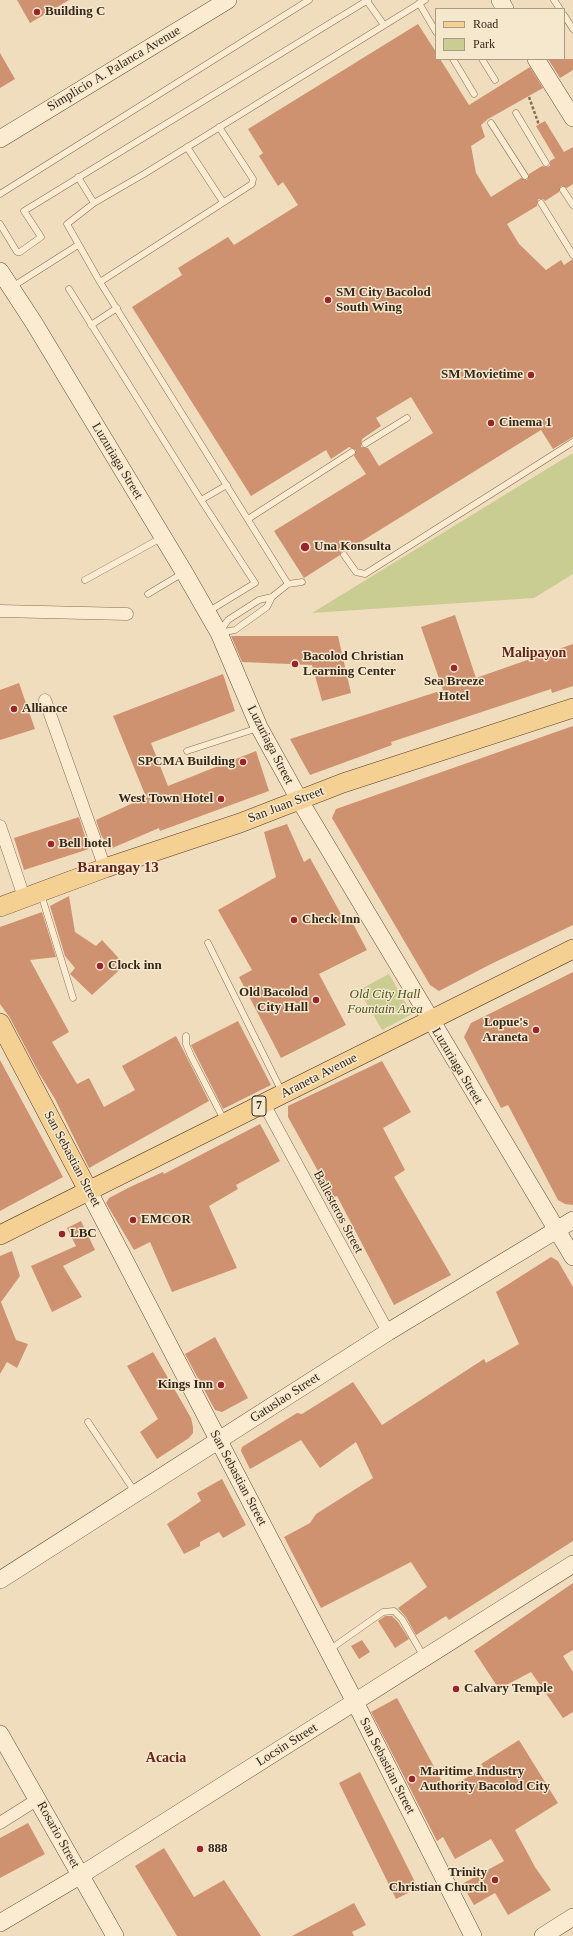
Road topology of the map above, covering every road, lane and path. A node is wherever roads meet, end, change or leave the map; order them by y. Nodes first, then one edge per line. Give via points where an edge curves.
1 (228, 0) edge
2 (309, 0) edge
3 (367, 0) edge
4 (422, 2) edge
5 (565, 17) edge
6 (384, 25) junction
7 (573, 29) edge
8 (435, 30) edge
9 (453, 60) edge
10 (483, 60) edge
11 (537, 60) edge
12 (495, 80) dead end
13 (474, 94) dead end
14 (529, 97) dead end
15 (516, 113) dead end
16 (573, 118) edge
17 (491, 123) dead end
18 (539, 124) dead end
19 (219, 127) junction
20 (0, 139) edge
21 (187, 147) junction
22 (546, 163) dead end
23 (525, 176) dead end
24 (78, 177) junction
25 (563, 190) dead end
26 (0, 194) edge
27 (94, 202) junction
28 (223, 202) junction
29 (541, 203) dead end
30 (573, 205) edge
31 (0, 224) edge
32 (78, 245) junction
33 (573, 254) edge
34 (0, 271) edge
35 (100, 282) junction
36 (10, 288) junction
37 (69, 289) dead end
38 (117, 308) junction
39 (91, 325) junction
40 (407, 418) dead end
41 (573, 442) edge
42 (365, 444) dead end
43 (352, 452) dead end
44 (227, 485) junction
45 (201, 500) junction
46 (248, 519) junction
47 (163, 537) junction
48 (344, 555) dead end
49 (184, 572) junction
50 (86, 580) dead end
51 (302, 582) dead end
52 (288, 584) junction
53 (148, 594) dead end
54 (272, 597) junction
55 (0, 611) edge
56 (207, 612) junction
57 (127, 614) dead end
58 (219, 633) junction
59 (45, 700) dead end
60 (573, 708) edge
61 (259, 727) junction
62 (187, 751) dead end
63 (300, 801) junction
64 (0, 826) edge
65 (105, 868) junction
66 (32, 895) junction
67 (0, 907) edge
68 (208, 943) dead end
69 (573, 949) edge
70 (73, 998) dead end
71 (0, 1022) edge
72 (430, 1022) junction
73 (186, 1036) dead end
74 (283, 1094) junction
75 (264, 1104) junction
76 (226, 1123) junction
77 (88, 1190) junction
78 (573, 1220) edge
79 (556, 1230) junction
80 (0, 1235) edge
81 (573, 1257) edge
82 (388, 1332) junction
83 (88, 1422) dead end
84 (219, 1441) junction
85 (136, 1494) junction
86 (573, 1564) edge
87 (0, 1580) edge
88 (328, 1650) junction
89 (424, 1658) junction
90 (355, 1702) junction
91 (0, 1734) edge
92 (38, 1799) junction
93 (0, 1824) edge
94 (81, 1875) junction
95 (573, 1917) edge
96 (0, 1923) edge
97 (116, 1936) edge
98 (473, 1936) edge
99 (543, 1936) edge

1 - 20 street, Simplicio A. Palanca Avenue
2 - 26 lane
3 - 6 lane
3 - 24 lane
4 - 6 lane
4 - 8 lane
5 - 7 lane
6 - 19 lane
9 - 13 lane
10 - 12 lane
11 - 16 street
14 - 18 path
15 - 22 lane
17 - 23 lane
19 - 21 lane
19 - 28 lane via 253,180 252,184
21 - 27 lane
21 - 28 lane
24 - 27 lane
24 - 31 lane via 24,211 41,238 20,252 17,252
25 - 30 lane
27 - 32 lane via 67,224
28 - 35 lane
29 - 33 lane
32 - 35 lane
32 - 36 lane
34 - 36 street, Luzuriaga Street
35 - 38 lane
36 - 47 street, Luzuriaga Street
37 - 39 lane
38 - 39 lane
38 - 44 lane
39 - 45 lane
40 - 42 lane
41 - 48 lane via 365,574 356,572
43 - 46 lane
44 - 45 lane
44 - 46 lane
45 - 56 lane via 255,582
46 - 52 lane
47 - 49 street, Luzuriaga Street
47 - 50 lane
49 - 53 lane
49 - 56 street, Luzuriaga Street
51 - 52 lane
52 - 54 lane
54 - 58 lane via 259,600 228,620
54 - 58 lane via 266,607 236,630
55 - 57 street
56 - 58 street, Luzuriaga Street
58 - 61 street, Luzuriaga Street
59 - 65 street
60 - 63 main road, San Juan Street via 343,783
61 - 62 lane
61 - 63 street, Luzuriaga Street
63 - 65 main road, San Juan Street
63 - 72 street, Luzuriaga Street
64 - 66 street
65 - 66 main road, San Juan Street
66 - 67 main road, San Juan Street
66 - 70 lane
68 - 74 lane
69 - 72 main road, Araneta Avenue / 7
71 - 77 main road, San Sebastian Street
72 - 74 main road, Araneta Avenue / 7
72 - 79 street, Luzuriaga Street
73 - 76 lane via 191,1056
74 - 75 main road, Araneta Avenue / 7
75 - 76 main road, Araneta Avenue / 7
75 - 82 street, Ballesteros Street
76 - 77 main road, Araneta Avenue / 7
77 - 80 main road, Araneta Avenue / 7
77 - 84 street, San Sebastian Street
78 - 79 street, Gatuslao Street
79 - 81 street, Luzuriaga Street
79 - 82 street, Gatuslao Street
82 - 84 street, Gatuslao Street
83 - 85 lane
84 - 85 street, Gatuslao Street
84 - 88 street, San Sebastian Street
85 - 87 street, Gatuslao Street
86 - 89 street, Locsin Street
88 - 89 lane via 383,1612 394,1612 402,1619
88 - 90 street, San Sebastian Street
89 - 90 street, Locsin Street
90 - 94 street, Locsin Street
90 - 98 street, San Sebastian Street
91 - 92 street, Rosario Street
92 - 93 street
92 - 94 street, Rosario Street
94 - 96 street, Locsin Street
94 - 97 street, Rosario Street
95 - 99 street

